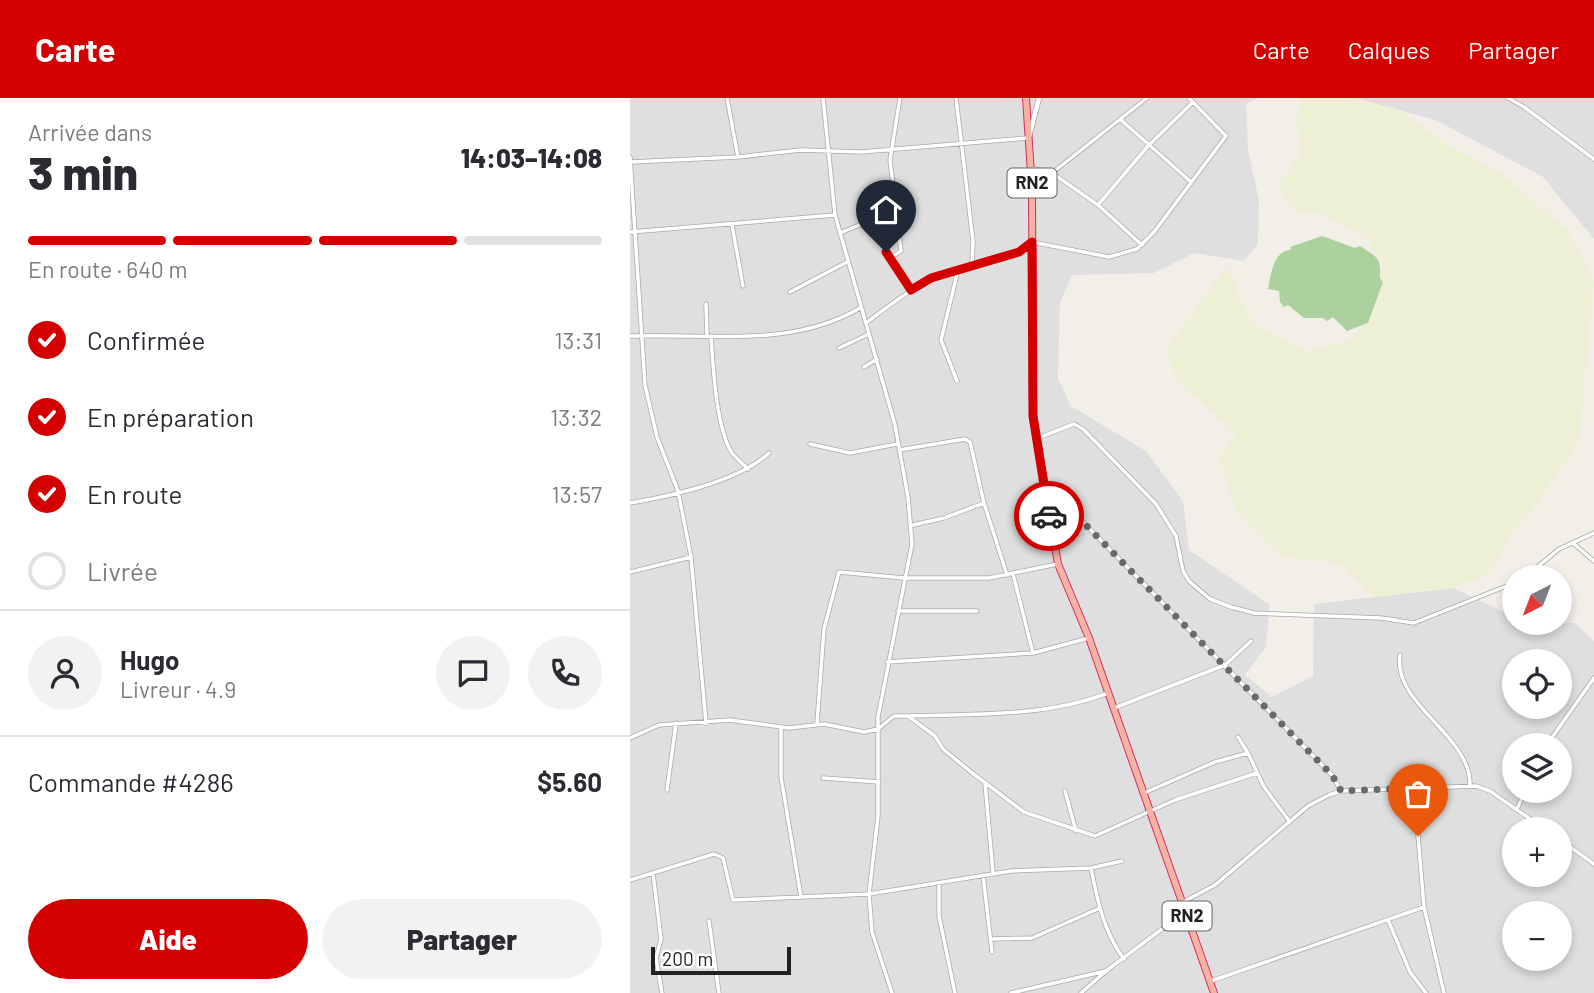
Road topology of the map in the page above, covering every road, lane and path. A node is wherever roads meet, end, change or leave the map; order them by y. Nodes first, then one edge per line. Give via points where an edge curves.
1 (727, 98) edge
2 (822, 98) edge
3 (900, 98) edge
4 (956, 98) edge
5 (1026, 98) edge
6 (1039, 98) edge
7 (1147, 98) edge
8 (1189, 98) edge
9 (1508, 98) edge
10 (1193, 102) junction
11 (1121, 120) junction
12 (1030, 137) junction
13 (960, 145) junction
14 (1148, 146) junction
15 (891, 148) junction
16 (827, 152) junction
17 (737, 157) junction
18 (1594, 159) edge
19 (630, 161) edge
20 (1031, 168) junction
21 (1052, 173) junction
22 (1191, 181) junction
23 (1098, 205) junction
24 (896, 211) junction
25 (835, 215) junction
26 (732, 225) junction
27 (633, 232) edge
28 (840, 233) junction
29 (1032, 242) junction
30 (1142, 245) junction
31 (886, 252) dead end
32 (890, 258) junction
33 (848, 262) junction
34 (972, 264) junction
35 (958, 270) junction
36 (743, 286) dead end
37 (911, 290) junction
38 (790, 292) dead end
39 (706, 304) dead end
40 (860, 308) junction
41 (866, 323) junction
42 (869, 334) junction
43 (630, 336) edge
44 (643, 336) junction
45 (709, 336) junction
46 (839, 348) dead end
47 (877, 359) junction
48 (864, 367) dead end
49 (957, 381) dead end
50 (1036, 439) junction
51 (810, 444) dead end
52 (897, 444) junction
53 (899, 450) junction
54 (769, 453) dead end
55 (748, 469) junction
56 (678, 491) junction
57 (630, 503) edge
58 (984, 503) junction
59 (912, 526) junction
60 (1594, 533) edge
61 (1574, 544) junction
62 (1056, 545) junction
63 (691, 557) junction
64 (1594, 561) edge
65 (1058, 564) junction
66 (1540, 565) edge
67 (630, 572) edge
68 (1010, 575) junction
69 (904, 578) junction
70 (1502, 588) edge
71 (898, 611) junction
72 (977, 611) dead end
73 (1089, 638) junction
74 (1251, 641) dead end
75 (1033, 653) junction
76 (1400, 656) dead end
77 (887, 662) junction
78 (1225, 665) junction
79 (1594, 678) edge
80 (1108, 694) junction
81 (1114, 708) junction
82 (908, 716) junction
83 (676, 723) junction
84 (706, 723) junction
85 (817, 724) junction
86 (781, 728) junction
87 (878, 729) junction
88 (1555, 733) edge
89 (1238, 737) dead end
90 (630, 738) edge
91 (1248, 753) junction
92 (1257, 773) junction
93 (823, 778) dead end
94 (879, 782) junction
95 (985, 783) junction
96 (1470, 785) junction
97 (1414, 788) junction
98 (667, 790) dead end
99 (1065, 791) dead end
100 (1341, 791) junction
101 (1144, 793) junction
102 (1520, 803) edge
103 (1517, 809) junction
104 (1151, 812) junction
105 (1528, 817) edge
106 (1290, 822) junction
107 (1076, 831) junction
108 (1572, 848) edge
109 (1122, 860) dead end
110 (1594, 864) edge
111 (1091, 867) junction
112 (653, 873) junction
113 (993, 873) junction
114 (983, 875) junction
115 (630, 880) edge
116 (939, 883) junction
117 (869, 894) junction
118 (801, 897) junction
119 (1183, 902) junction
120 (1100, 908) junction
121 (1424, 908) junction
122 (1188, 917) junction
123 (1388, 920) junction
124 (709, 921) dead end
125 (993, 939) junction
126 (992, 952) dead end
127 (1124, 959) junction
128 (1106, 971) junction
129 (1210, 981) junction
130 (1024, 991) edge
131 (662, 993) edge
132 (719, 993) edge
133 (892, 993) edge
134 (954, 993) edge
135 (1012, 993) edge
136 (1081, 993) edge
137 (1214, 993) edge
138 (1426, 993) edge
139 (1444, 993) edge

1 - 17 street
2 - 16 street
3 - 15 street
4 - 13 street
5 - 12 highway, RN2
6 - 12 street
7 - 11 street
8 - 10 street
9 - 18 street
10 - 14 street
10 - 22 street via 1226,134
11 - 14 street
11 - 21 street
12 - 13 street
12 - 20 highway, RN2
13 - 15 street
13 - 34 street
14 - 22 street
14 - 23 street
15 - 16 street
15 - 24 street
16 - 17 street
16 - 25 street
17 - 19 street
19 - 27 street
20 - 21 street
20 - 29 highway, RN2
21 - 23 street
22 - 30 street
23 - 30 street
24 - 28 street
24 - 32 street via 901,251
25 - 26 street
25 - 28 street
26 - 27 street
26 - 36 street
27 - 44 street
28 - 33 street
29 - 30 street via 1109,257
29 - 34 street via 1016,253
29 - 50 highway, RN2 via 1031,380
31 - 32 street
32 - 37 street
33 - 38 street
33 - 40 street
34 - 35 street
35 - 37 street
35 - 49 street via 941,340
37 - 41 street
39 - 45 street
40 - 41 street
40 - 45 street via 803,332
41 - 42 street
42 - 46 street
42 - 47 street
43 - 44 street
44 - 45 street
44 - 56 street via 646,391 657,437
45 - 55 street via 728,443
47 - 48 street
47 - 52 street
50 - 62 highway, RN2
50 - 70 street via 1074,424 1083,429 1156,504 1176,536 1189,581 1210,599 1231,607 1254,613 1414,623
51 - 52 street via 850,453
52 - 53 street
53 - 58 street via 968,440
53 - 59 street
54 - 55 street
55 - 56 street
56 - 57 street
56 - 63 street
58 - 59 street
58 - 68 street
59 - 69 street
60 - 61 street
61 - 64 street
61 - 66 street via 1559,549
62 - 65 highway, RN2
62 - 78 street via 1059,521 1076,515
63 - 67 street
63 - 84 street
65 - 68 street
65 - 73 highway, RN2
68 - 69 street
68 - 75 street
69 - 71 street
69 - 85 street via 842,571 836,575 824,628
71 - 72 street
71 - 77 street
73 - 75 street
73 - 80 highway, RN2
74 - 78 street
75 - 77 street
76 - 96 street via 1413,695 1461,752
77 - 87 street
78 - 81 street
78 - 100 street via 1332,775
79 - 88 street
80 - 81 highway, RN2
80 - 82 street via 1077,705
81 - 101 highway, RN2
82 - 87 street via 894,716
82 - 95 street
83 - 84 street
83 - 90 street
83 - 98 street
84 - 86 street via 737,720
85 - 86 street
85 - 87 street via 864,732
86 - 118 street via 780,777
87 - 94 street
89 - 91 street
91 - 92 street
91 - 101 street
92 - 104 street
92 - 106 street
93 - 94 street
94 - 117 street
95 - 107 street via 1024,812
95 - 113 street
96 - 97 street
96 - 103 street via 1490,791
97 - 100 street
97 - 121 street
99 - 107 street
100 - 106 street via 1315,801
101 - 104 highway, RN2
102 - 103 street
103 - 105 street
104 - 107 street via 1095,836
104 - 119 highway, RN2
106 - 119 street via 1215,885
108 - 110 street
109 - 111 street
111 - 113 street
111 - 120 street
112 - 115 street
112 - 118 street via 714,854 723,858 733,900
112 - 131 street
113 - 114 street
114 - 116 street
114 - 125 street
116 - 117 street
116 - 134 street via 939,916
117 - 118 street
117 - 133 street via 872,932
119 - 122 highway, RN2
120 - 125 street via 1032,938
120 - 127 street via 1114,946
121 - 123 street
121 - 139 street
122 - 127 street via 1162,929
122 - 129 highway, RN2
123 - 129 street
123 - 138 street via 1410,972
124 - 132 street
125 - 126 street
127 - 128 street
128 - 130 street
128 - 136 street
129 - 137 highway, RN2
130 - 135 street

